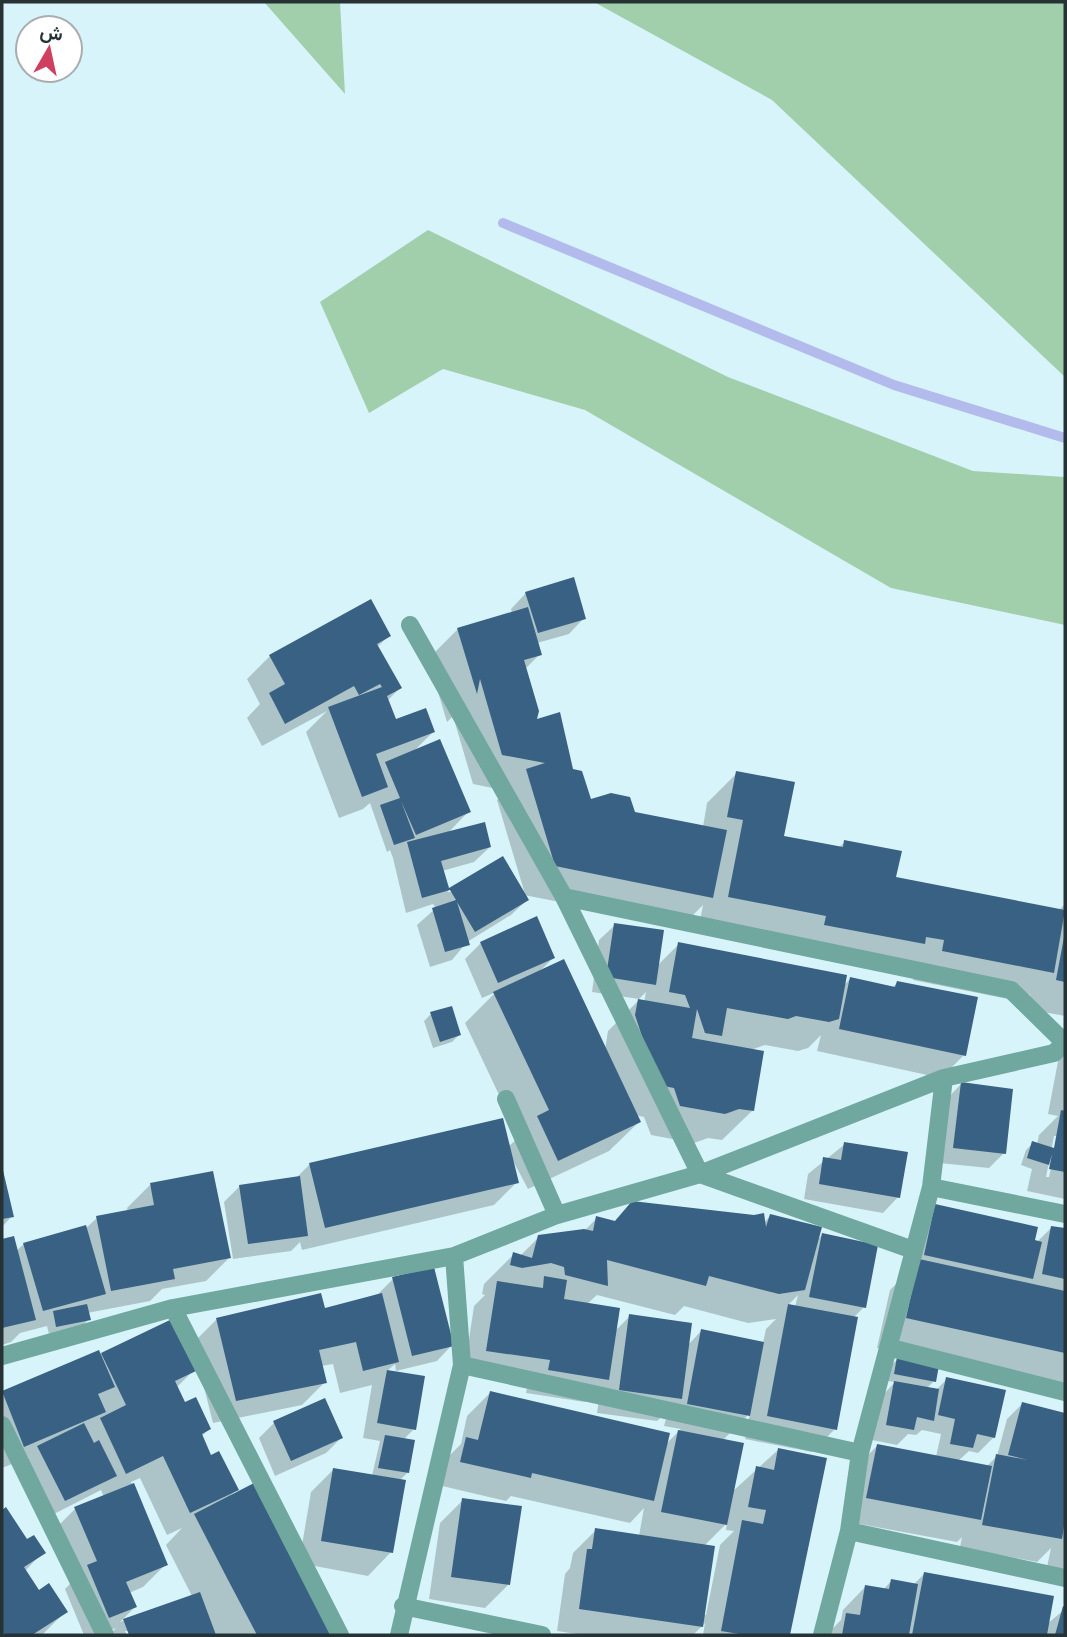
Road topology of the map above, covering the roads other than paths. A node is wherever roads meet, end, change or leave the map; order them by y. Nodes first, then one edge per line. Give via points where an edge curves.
1 (410, 625) dead end
2 (564, 897) junction
3 (944, 1078) junction
4 (506, 1098) dead end
5 (700, 1174) junction
6 (931, 1187) junction
7 (1065, 1214) edge
8 (557, 1215) junction
9 (913, 1250) junction
10 (454, 1256) junction
11 (173, 1308) junction
12 (891, 1348) junction
13 (2, 1356) edge
14 (462, 1365) junction
15 (1065, 1392) edge
16 (2, 1425) edge
17 (860, 1453) junction
18 (849, 1531) junction
19 (1065, 1578) edge
20 (403, 1606) junction
21 (105, 1635) edge
22 (340, 1635) edge
23 (399, 1635) edge
24 (542, 1635) edge
25 (822, 1635) edge

1 - 2 street
2 - 3 street via 1011,990 1065,1043 1054,1052
2 - 5 street
3 - 5 street
3 - 6 street
4 - 8 street
5 - 8 street
5 - 9 street
6 - 7 street
6 - 9 street
8 - 10 street
9 - 12 street
10 - 11 street
10 - 14 street
11 - 13 street
11 - 22 street
12 - 15 street
12 - 17 street
14 - 17 street
14 - 20 street
16 - 21 street
17 - 18 street
18 - 19 street
18 - 25 street
20 - 23 street
20 - 24 street

